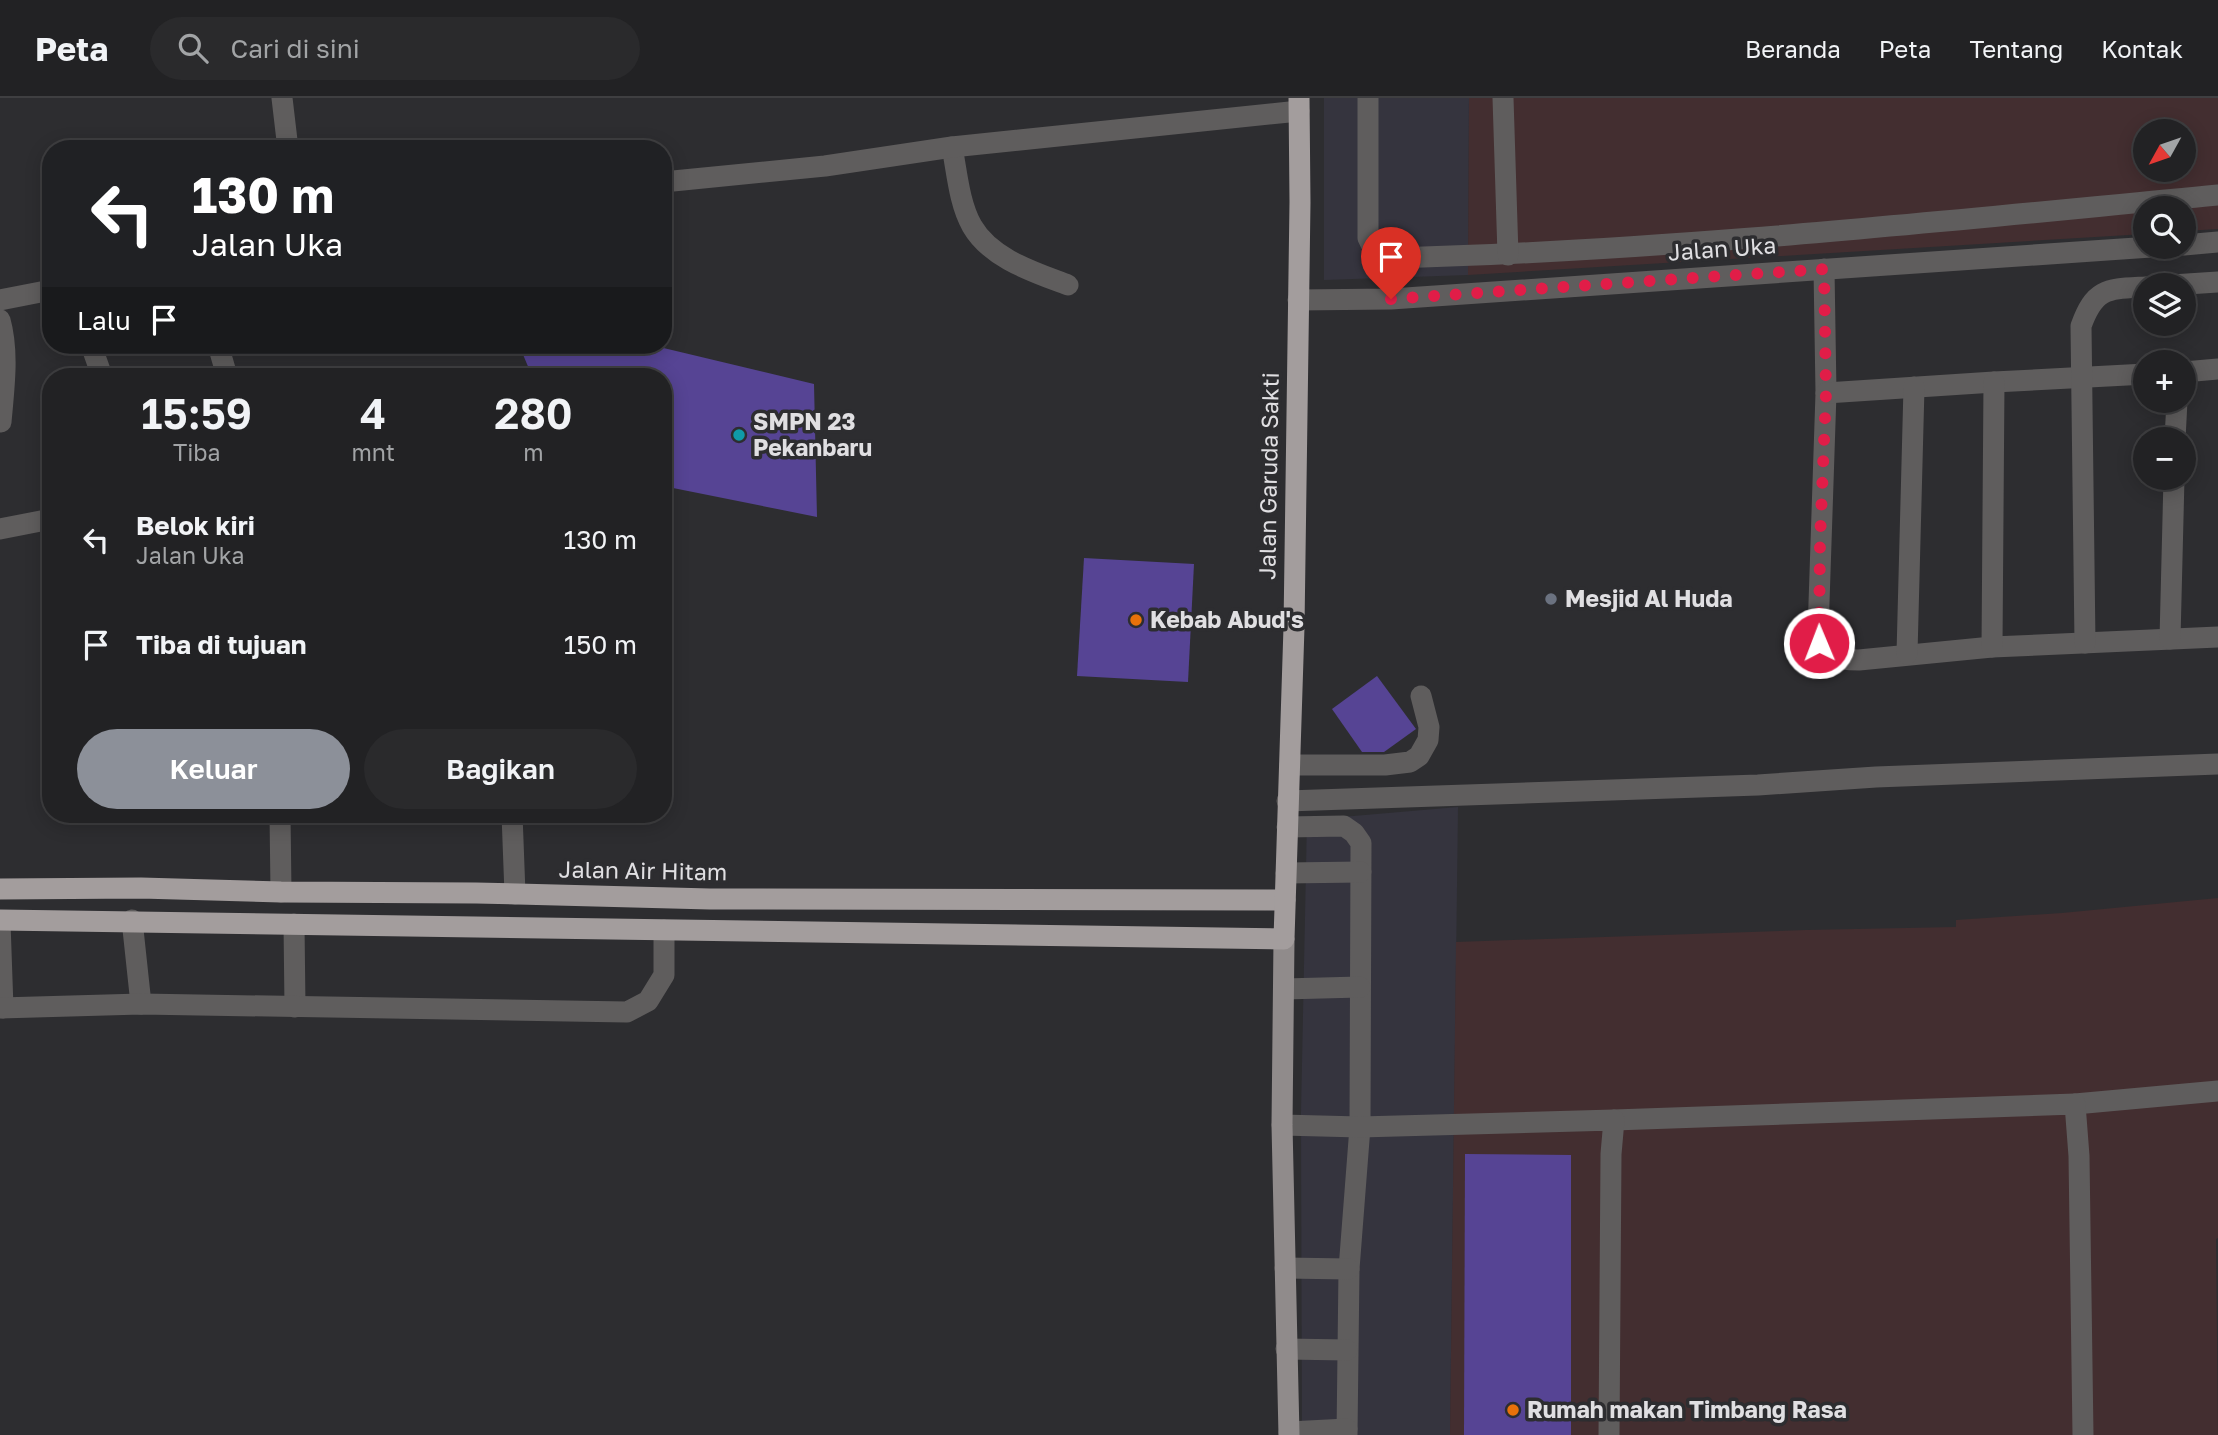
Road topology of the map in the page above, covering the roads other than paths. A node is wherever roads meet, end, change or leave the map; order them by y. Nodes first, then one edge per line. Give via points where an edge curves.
1 (282, 98) edge
2 (1368, 98) edge
3 (1503, 98) edge
4 (1299, 104) edge
5 (1229, 108) edge
6 (287, 140) edge
7 (952, 147) junction
8 (672, 181) edge
9 (2218, 195) edge
10 (2218, 242) edge
11 (2196, 243) edge
12 (2133, 248) edge
13 (1508, 255) junction
14 (1824, 269) junction
15 (2218, 282) edge
16 (2196, 283) edge
17 (1068, 285) dead end
18 (2133, 288) edge
19 (42, 292) edge
20 (0, 300) edge
21 (1298, 300) junction
22 (0, 320) edge
23 (2218, 369) edge
24 (2196, 371) edge
25 (2133, 375) edge
26 (2081, 377) junction
27 (1994, 382) junction
28 (1914, 387) junction
29 (1826, 393) junction
30 (1, 422) edge
31 (2174, 490) edge
32 (42, 521) edge
33 (0, 529) edge
34 (2218, 637) edge
35 (2170, 639) junction
36 (2085, 643) junction
37 (1992, 647) junction
38 (1907, 654) junction
39 (1422, 696) dead end
40 (2218, 764) edge
41 (1290, 765) junction
42 (1287, 801) junction
43 (281, 823) edge
44 (512, 823) edge
45 (1287, 827) junction
46 (1361, 872) junction
47 (1286, 873) junction
48 (0, 889) edge
49 (281, 892) junction
50 (515, 894) junction
51 (1284, 900) junction
52 (132, 920) junction
53 (0, 921) edge
54 (294, 924) junction
55 (664, 930) junction
56 (1284, 939) junction
57 (1360, 987) junction
58 (1284, 989) junction
59 (141, 1004) junction
60 (295, 1007) junction
61 (2, 1008) edge
62 (2218, 1091) edge
63 (2075, 1104) junction
64 (1614, 1120) junction
65 (1282, 1125) junction
66 (1360, 1127) junction
67 (1285, 1268) junction
68 (1349, 1269) junction
69 (1286, 1349) junction
70 (1347, 1350) junction
71 (1347, 1432) edge
72 (1289, 1433) edge
73 (1609, 1435) edge
74 (2083, 1435) edge

1 - 6 street
2 - 13 street via 1368,238 1372,247 1391,258
3 - 13 street
4 - 5 street
4 - 21 highway, Jalan Garuda Sakti
5 - 7 street
7 - 8 street via 825,166
7 - 17 street via 967,214 980,236 999,253
9 - 13 street via 1778,236
10 - 11 street
12 - 14 street, Jalan Uka
14 - 21 street, Jalan Uka via 1391,299
14 - 29 street
15 - 16 street
18 - 26 street via 2115,289 2092,301 2081,326
19 - 20 street
21 - 41 highway, Jalan Garuda Sakti
22 - 30 street via 5,382
23 - 24 street
25 - 26 street
26 - 27 street
26 - 36 street
27 - 28 street
27 - 37 street
28 - 29 street
28 - 38 street
29 - 38 street via 1819,643 1825,652 1842,660
31 - 35 street
32 - 33 street
34 - 35 street
35 - 36 street
36 - 37 street
37 - 38 street
39 - 41 street via 1428,740 1410,762
40 - 42 street
41 - 42 highway, Jalan Garuda Sakti
42 - 45 highway, Jalan Garuda Sakti
43 - 49 street
44 - 50 street
45 - 46 street via 1344,826 1361,843
45 - 47 highway, Jalan Garuda Sakti
46 - 47 street
46 - 57 street
47 - 51 highway, Jalan Garuda Sakti
48 - 49 highway, Jalan Air Hitam
49 - 50 highway, Jalan Air Hitam
50 - 51 highway, Jalan Air Hitam
51 - 56 highway, Jalan Garuda Sakti
52 - 53 highway
52 - 54 highway
52 - 59 street
53 - 61 street
54 - 55 highway
54 - 60 street
55 - 56 highway
55 - 60 street via 664,975 648,1002 627,1012
56 - 58 main road
57 - 58 street
57 - 66 street
58 - 65 main road
59 - 60 street
59 - 61 street
62 - 63 street
63 - 64 street
63 - 74 street
64 - 66 street
64 - 73 street
65 - 66 street
65 - 67 main road
66 - 68 street
67 - 68 street
67 - 69 main road
68 - 70 street
69 - 70 street
69 - 72 main road
70 - 71 street
71 - 72 street

